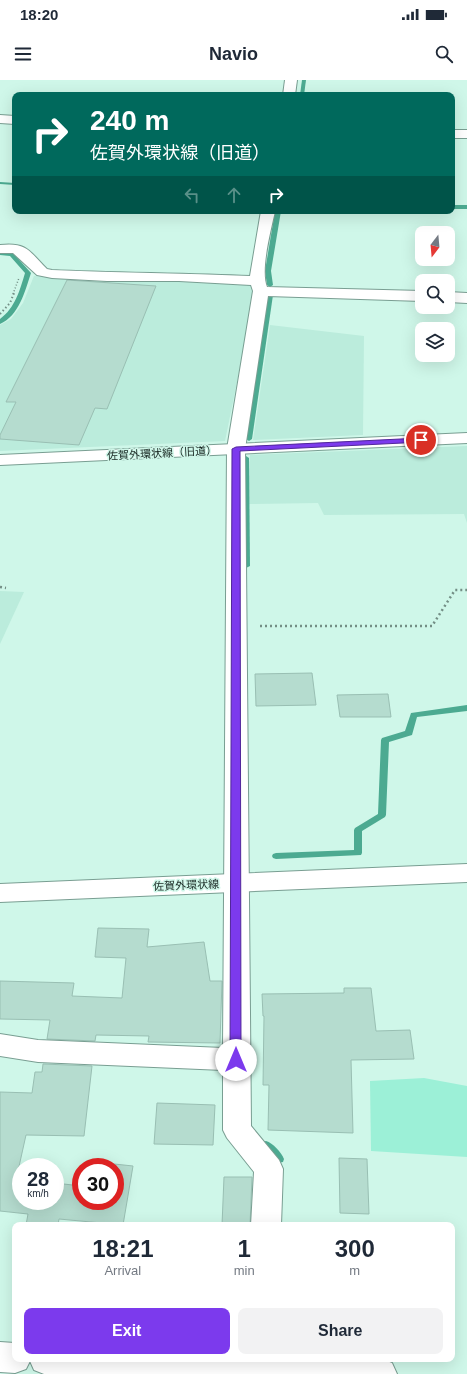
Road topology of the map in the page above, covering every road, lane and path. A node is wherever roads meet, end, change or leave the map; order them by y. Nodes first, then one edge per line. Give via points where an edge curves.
1 (291, 80) edge
2 (289, 92) edge
3 (0, 119) edge
4 (12, 120) edge
5 (455, 134) edge
6 (467, 134) edge
7 (267, 214) edge
8 (0, 249) edge
9 (21, 275) dead end
10 (259, 286) junction
11 (415, 296) edge
12 (455, 297) edge
13 (467, 298) edge
14 (0, 314) edge
15 (467, 438) edge
16 (236, 449) junction
17 (0, 460) edge
18 (0, 588) edge
19 (6, 588) dead end
20 (467, 590) edge
21 (236, 626) junction
22 (467, 873) edge
23 (237, 883) junction
24 (0, 893) edge
25 (0, 1045) edge
26 (236, 1060) junction
27 (266, 1222) edge
28 (0, 1357) edge
29 (12, 1358) edge
30 (124, 1362) edge
31 (256, 1367) edge
32 (381, 1374) edge

1 - 2 street
3 - 4 street
5 - 6 street
7 - 10 street via 257,269
8 - 10 street via 18,249 42,272 52,274 179,277
9 - 14 path via 10,303
10 - 11 street
10 - 16 street
12 - 13 street
15 - 16 street, 佐賀外環状線（旧道）
16 - 17 street, 佐賀外環状線（旧道）
16 - 21 street
18 - 19 path
20 - 21 path via 455,590 432,626
21 - 23 street
22 - 23 street, 佐賀外環状線
23 - 24 street, 佐賀外環状線
23 - 26 street
25 - 26 street via 38,1051
26 - 27 street via 236,1130 269,1169
28 - 29 street
30 - 31 street
31 - 32 street

